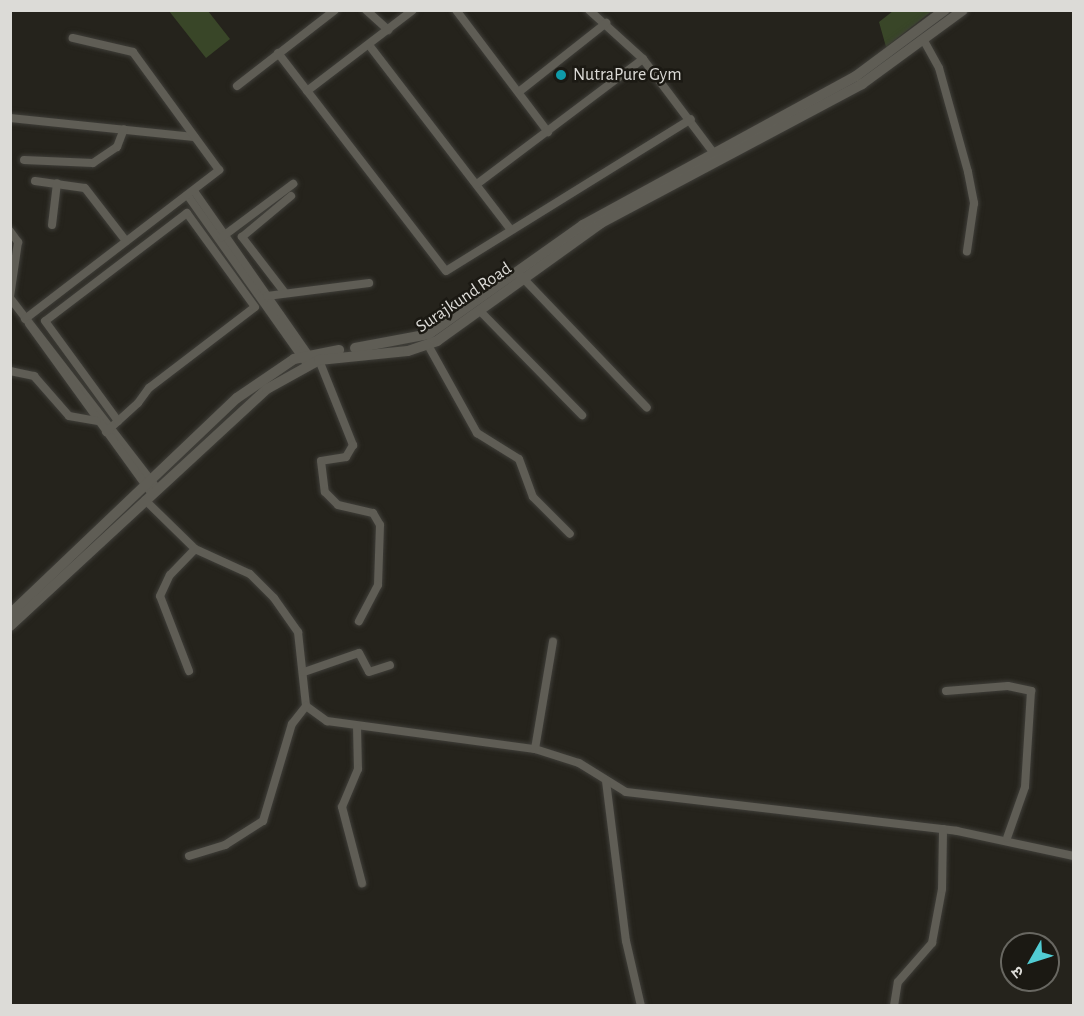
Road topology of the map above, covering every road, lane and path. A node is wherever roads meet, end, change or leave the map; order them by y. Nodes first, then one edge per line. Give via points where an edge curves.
1 (335, 10) edge
2 (366, 10) edge
3 (413, 10) edge
4 (456, 10) edge
5 (589, 10) edge
6 (945, 10) edge
7 (963, 10) edge
8 (603, 17) edge
9 (388, 30) junction
10 (73, 38) dead end
11 (923, 39) junction
12 (369, 45) junction
13 (278, 53) junction
14 (643, 59) junction
15 (237, 86) dead end
16 (306, 91) junction
17 (520, 91) junction
18 (10, 118) edge
19 (691, 119) junction
20 (124, 129) junction
21 (548, 132) junction
22 (194, 136) junction
23 (715, 156) junction
24 (24, 160) dead end
25 (35, 181) dead end
26 (57, 183) junction
27 (293, 184) dead end
28 (477, 184) junction
29 (191, 193) junction
30 (291, 196) dead end
31 (52, 225) dead end
32 (510, 230) junction
33 (10, 231) edge
34 (223, 236) junction
35 (126, 241) junction
36 (246, 242) junction
37 (236, 249) junction
38 (968, 251) dead end
39 (237, 261) junction
40 (229, 266) junction
41 (520, 275) junction
42 (369, 283) dead end
43 (285, 293) junction
44 (266, 296) junction
45 (10, 297) edge
46 (480, 311) junction
47 (27, 321) junction
48 (428, 345) junction
49 (310, 359) junction
50 (10, 371) edge
51 (647, 408) dead end
52 (582, 414) dead end
53 (97, 421) junction
54 (118, 421) junction
55 (109, 430) junction
56 (150, 490) junction
57 (570, 534) dead end
58 (195, 549) junction
59 (10, 614) edge
60 (359, 621) dead end
61 (10, 626) edge
62 (553, 641) dead end
63 (390, 665) dead end
64 (189, 671) dead end
65 (304, 672) junction
66 (946, 691) dead end
67 (306, 706) junction
68 (357, 726) junction
69 (535, 749) junction
70 (606, 781) junction
71 (943, 829) junction
72 (1007, 838) junction
73 (189, 856) dead end
74 (1074, 856) edge
75 (362, 883) dead end
76 (641, 1005) edge
77 (894, 1005) edge

1 - 13 street
2 - 9 street
3 - 9 street
4 - 17 street
5 - 8 street
6 - 23 main road, Surajkund Road via 856,76
7 - 11 main road, Surajkund Road
8 - 14 street
8 - 17 street
9 - 12 street
10 - 22 street via 130,48
11 - 23 main road, Surajkund Road via 862,84
11 - 38 street via 939,68 970,179 974,203
12 - 16 street
12 - 28 street
13 - 15 street
13 - 16 street
14 - 19 street
14 - 21 street
16 - 32 street via 440,268 449,271
17 - 21 street
18 - 20 street
19 - 23 street
19 - 32 street
20 - 22 street
20 - 24 street via 117,147 93,163
21 - 28 street
22 - 29 street via 219,170
23 - 41 main road, Surajkund Road
25 - 26 street
26 - 31 street
26 - 35 street via 88,191
27 - 34 street
28 - 32 street
29 - 34 street
29 - 35 street
30 - 36 street via 243,233
33 - 45 street via 18,242
34 - 37 street
34 - 39 street
35 - 47 street
36 - 37 street
36 - 43 street
37 - 44 street
39 - 40 street
39 - 44 street
40 - 54 street via 255,307 149,388
40 - 54 street via 186,213 45,321
41 - 46 main road, Surajkund Road
41 - 49 main road, Surajkund Road via 423,337
41 - 51 street
42 - 43 street
43 - 44 street
44 - 49 street
45 - 47 street
46 - 48 main road, Surajkund Road
46 - 52 street
47 - 53 street
47 - 55 street
48 - 49 main road, Surajkund Road
48 - 57 street via 477,433 519,459 533,497
49 - 56 main road, Surajkund Road via 236,412
49 - 60 street via 353,445 346,457 321,461 325,492 338,505 373,513 380,525 378,585
50 - 53 street via 34,376 69,416
53 - 55 street
54 - 55 street
55 - 56 street
56 - 58 street
56 - 59 main road, Surajkund Road
56 - 61 main road, Surajkund Road
58 - 64 street via 170,575 160,596
58 - 65 street via 250,574 274,598 298,632
62 - 69 street
63 - 65 street via 369,672 356,653
65 - 67 street
66 - 72 street via 1008,686 1030,691 1025,787
67 - 68 street via 320,718
67 - 73 street via 289,731 263,821 225,845
68 - 69 street via 425,730
68 - 75 street via 358,769 342,807
69 - 70 street via 579,763
70 - 71 street via 626,792
70 - 76 street via 626,941
71 - 72 street
71 - 77 street via 943,878 932,943 898,982
72 - 74 street

